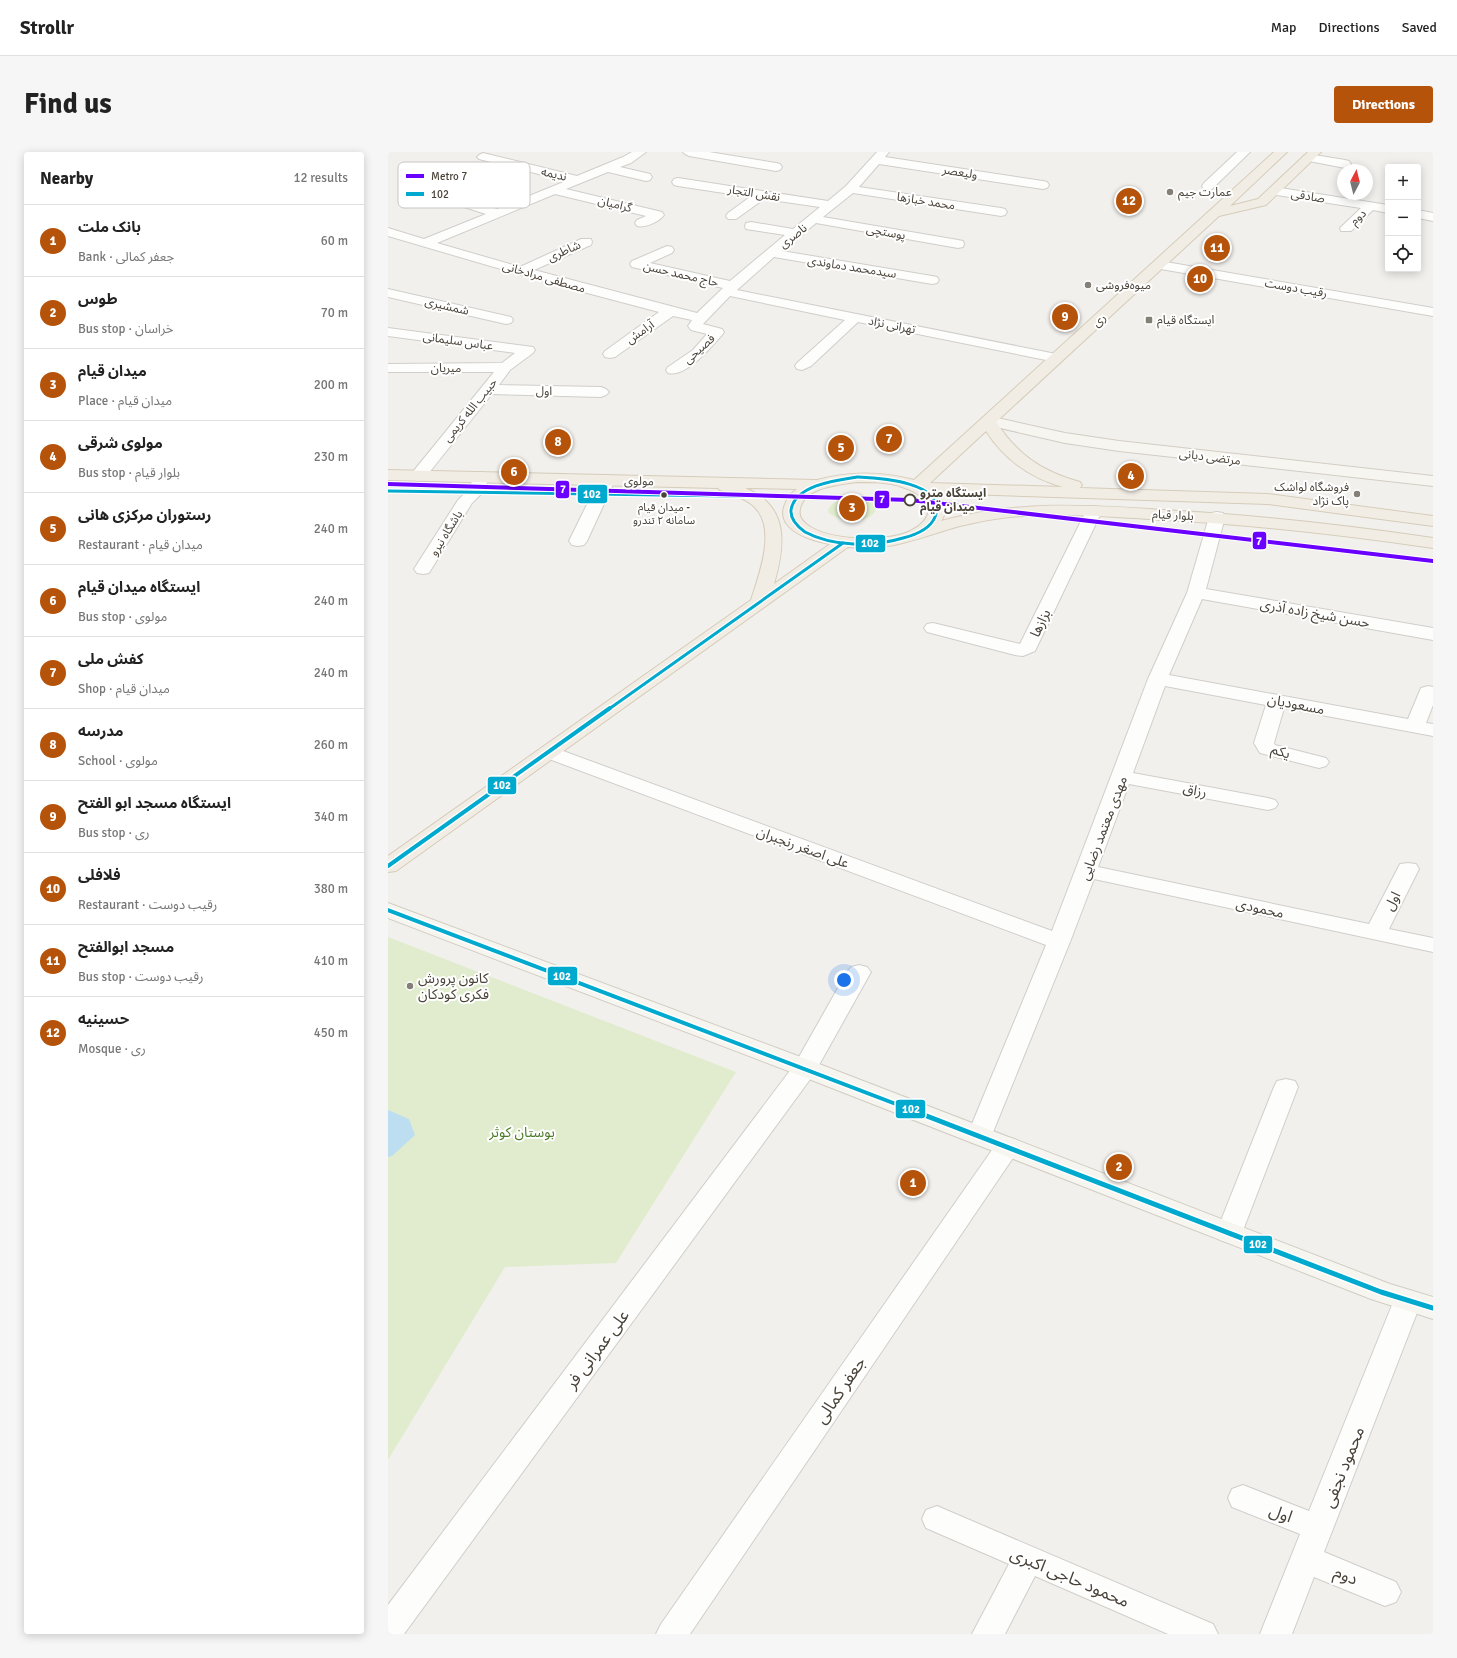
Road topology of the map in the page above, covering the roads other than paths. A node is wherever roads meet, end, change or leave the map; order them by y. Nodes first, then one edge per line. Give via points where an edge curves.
1 (640, 152) edge
2 (689, 152) edge
3 (1244, 152) edge
4 (1281, 152) edge
5 (1311, 155) edge
6 (605, 156) dead end
7 (880, 156) edge
8 (483, 157) dead end
9 (627, 160) junction
10 (504, 162) edge
11 (1345, 164) dead end
12 (776, 167) dead end
13 (530, 168) edge
14 (607, 168) junction
15 (646, 177) dead end
16 (1053, 177) dead end
17 (578, 180) junction
18 (678, 182) dead end
19 (1043, 185) junction
20 (1208, 186) dead end
21 (850, 189) junction
22 (554, 190) junction
23 (1274, 191) junction
24 (762, 194) junction
25 (1032, 194) dead end
26 (530, 199) edge
27 (830, 205) junction
28 (1370, 206) junction
29 (481, 208) edge
30 (509, 208) edge
31 (528, 208) edge
32 (1385, 209) edge
33 (536, 210) dead end
34 (1002, 212) dead end
35 (497, 213) junction
36 (1214, 213) junction
37 (1421, 215) edge
38 (732, 216) dead end
39 (1433, 217) edge
40 (814, 219) junction
41 (641, 223) dead end
42 (751, 226) dead end
43 (1346, 228) dead end
44 (388, 232) edge
45 (796, 233) junction
46 (586, 242) dead end
47 (425, 243) junction
48 (958, 244) dead end
49 (667, 250) dead end
50 (771, 253) junction
51 (1160, 265) junction
52 (521, 271) junction
53 (932, 280) dead end
54 (731, 289) junction
55 (388, 293) edge
56 (670, 311) junction
57 (1433, 312) edge
58 (700, 318) junction
59 (856, 318) junction
60 (506, 320) dead end
61 (394, 333) edge
62 (388, 345) edge
63 (528, 350) joint
64 (610, 354) dead end
65 (1056, 358) junction
66 (802, 366) dead end
67 (388, 368) edge
68 (504, 368) junction
69 (674, 370) dead end
70 (487, 389) junction
71 (600, 392) dead end
72 (988, 421) junction
73 (388, 475) edge
74 (418, 476) junction
75 (482, 477) junction
76 (607, 480) junction
77 (1433, 481) edge
78 (715, 482) junction
79 (817, 485) junction
80 (916, 487) junction
81 (1100, 492) junction
82 (1094, 511) junction
83 (1217, 517) junction
84 (1433, 521) edge
85 (915, 535) junction
86 (578, 541) dead end
87 (842, 543) junction
88 (1433, 543) edge
89 (423, 569) dead end
90 (1196, 593) junction
91 (759, 602) junction
92 (933, 628) dead end
93 (1433, 634) edge
94 (1158, 679) junction
95 (1428, 692) dead end
96 (1277, 700) junction
97 (1424, 728) edge
98 (548, 752) junction
99 (1320, 762) dead end
100 (1122, 777) junction
101 (1268, 804) dead end
102 (388, 866) edge
103 (1408, 869) dead end
104 (1086, 871) junction
105 (388, 910) edge
106 (1376, 933) junction
107 (1059, 942) junction
108 (1433, 945) edge
109 (859, 972) dead end
110 (805, 1068) junction
111 (1286, 1087) dead end
112 (980, 1136) junction
113 (1008, 1146) junction
114 (1229, 1234) junction
115 (1421, 1304) edge
116 (1243, 1498) dead end
117 (937, 1519) dead end
118 (1319, 1528) junction
119 (1028, 1558) junction
120 (1306, 1559) junction
121 (1386, 1592) dead end
122 (388, 1630) edge
123 (672, 1634) edge
124 (988, 1634) edge
125 (1202, 1634) edge
126 (1276, 1634) edge

1 - 9 street
2 - 12 street
3 - 20 street
4 - 36 main road, ری
5 - 11 street
5 - 23 main road
6 - 9 street
7 - 19 street, ولیعصر
7 - 21 street, ناصری
8 - 10 street, ندیمه
9 - 14 street
13 - 17 street, ندیمه
14 - 15 street
14 - 17 street
16 - 19 street
17 - 22 street
18 - 24 street, نقش التجار
19 - 25 street
21 - 27 street, ناصری
21 - 34 street, محمد خبازها
22 - 26 street
22 - 41 street, گرامیان via 658,215
23 - 28 street, صادقی
23 - 36 main road via 1262,202
24 - 27 street, نقش التجار
24 - 38 street
27 - 40 street, ناصری
28 - 32 street, صادقی
28 - 43 street, دوم
29 - 35 street
30 - 35 street
31 - 33 street
35 - 47 street
36 - 51 main road, ری
37 - 39 street
40 - 45 street, ناصری
40 - 48 street, پوستچی
42 - 45 street
44 - 47 street, مصطفی مرادخانی
45 - 50 street, ناصری
46 - 52 street, شاطری
47 - 52 street, مصطفی مرادخانی
49 - 54 street, حاج محمد حسن via 637,264
50 - 53 street, سیدمحمد دماوندی
50 - 54 street, ناصری
51 - 57 street, رقیب دوست
51 - 65 main road, ری
52 - 56 street, مصطفی مرادخانی
54 - 58 street, ناصری
54 - 59 street, تهرانی نژاد
55 - 60 street, شمشیری
56 - 58 street, مصطفی مرادخانی
56 - 64 street, آرامش
58 - 69 street, فصیحی via 696,327 717,332 698,353
59 - 65 street, تهرانی نژاد
59 - 66 street
61 - 62 street
61 - 63 street, عباس سلیمانی
63 - 68 street, حبیب الله کریمی
65 - 72 main road, ری
67 - 68 street, میریان
68 - 70 street, حبیب الله کریمی
70 - 71 street, اول
70 - 74 street, حبیب الله کریمی
72 - 77 main road, مرتضی دیانی via 1065,438 1119,446
72 - 80 main road, ری
72 - 81 main road via 1005,446 1028,467 1062,482
73 - 74 main road, مولوی
74 - 75 main road, مولوی
75 - 76 main road, مولوی
75 - 89 street, باشگاه نیرو
76 - 78 main road, مولوی
76 - 86 street
78 - 79 main road, مولوی
78 - 91 main road via 759,502 768,512 773,524 771,564
79 - 80 main road via 836,480 864,478 898,481
79 - 87 main road, بلوار قیام via 797,497 791,506 791,516 796,525 808,533
80 - 81 main road, بلوار قیام
80 - 85 main road via 930,495 937,505 937,516 929,526
81 - 82 main road via 1090,495 1086,500
81 - 84 main road, بلوار قیام via 1268,499
82 - 83 main road, بلوار قیام
82 - 85 main road, بلوار قیام via 1022,511 992,515 952,522
82 - 92 street, بزازها via 1028,648 1015,650
83 - 88 main road, بلوار قیام
83 - 90 street, مهدی معتمد رضایی
85 - 87 main road, بلوار قیام via 868,544
87 - 91 main road
90 - 93 street, حسن شیخ زاده آذری
90 - 94 street, مهدی معتمد رضایی
91 - 98 main road
94 - 96 street, مسعودیان
94 - 100 street, مهدی معتمد رضایی
95 - 97 street
96 - 97 street, مسعودیان
96 - 99 street, یکم via 1264,743 1266,750
98 - 102 main road
98 - 107 street, علی اصغر رنجبران
100 - 101 street, رزاق
100 - 104 street, مهدی معتمد رضایی
103 - 106 street, اول
104 - 106 street, محمودی
104 - 107 street, مهدی معتمد رضایی
105 - 110 main road
106 - 108 street, محمودی
107 - 112 street, مهدی معتمد رضایی
109 - 110 street, علی عمرانی فر
110 - 112 main road
110 - 122 street, علی عمرانی فر
111 - 114 street
112 - 113 main road
113 - 114 main road
113 - 123 street, جعفر کمالی
114 - 115 main road via 1381,1292
115 - 118 street, محمود نجفی
116 - 118 street, اول
117 - 119 street, محمود حاجی اکبری
118 - 120 street, محمود نجفی
119 - 124 street
119 - 125 street, محمود حاجی اکبری
120 - 121 street, دوم
120 - 126 street, محمود نجفی

